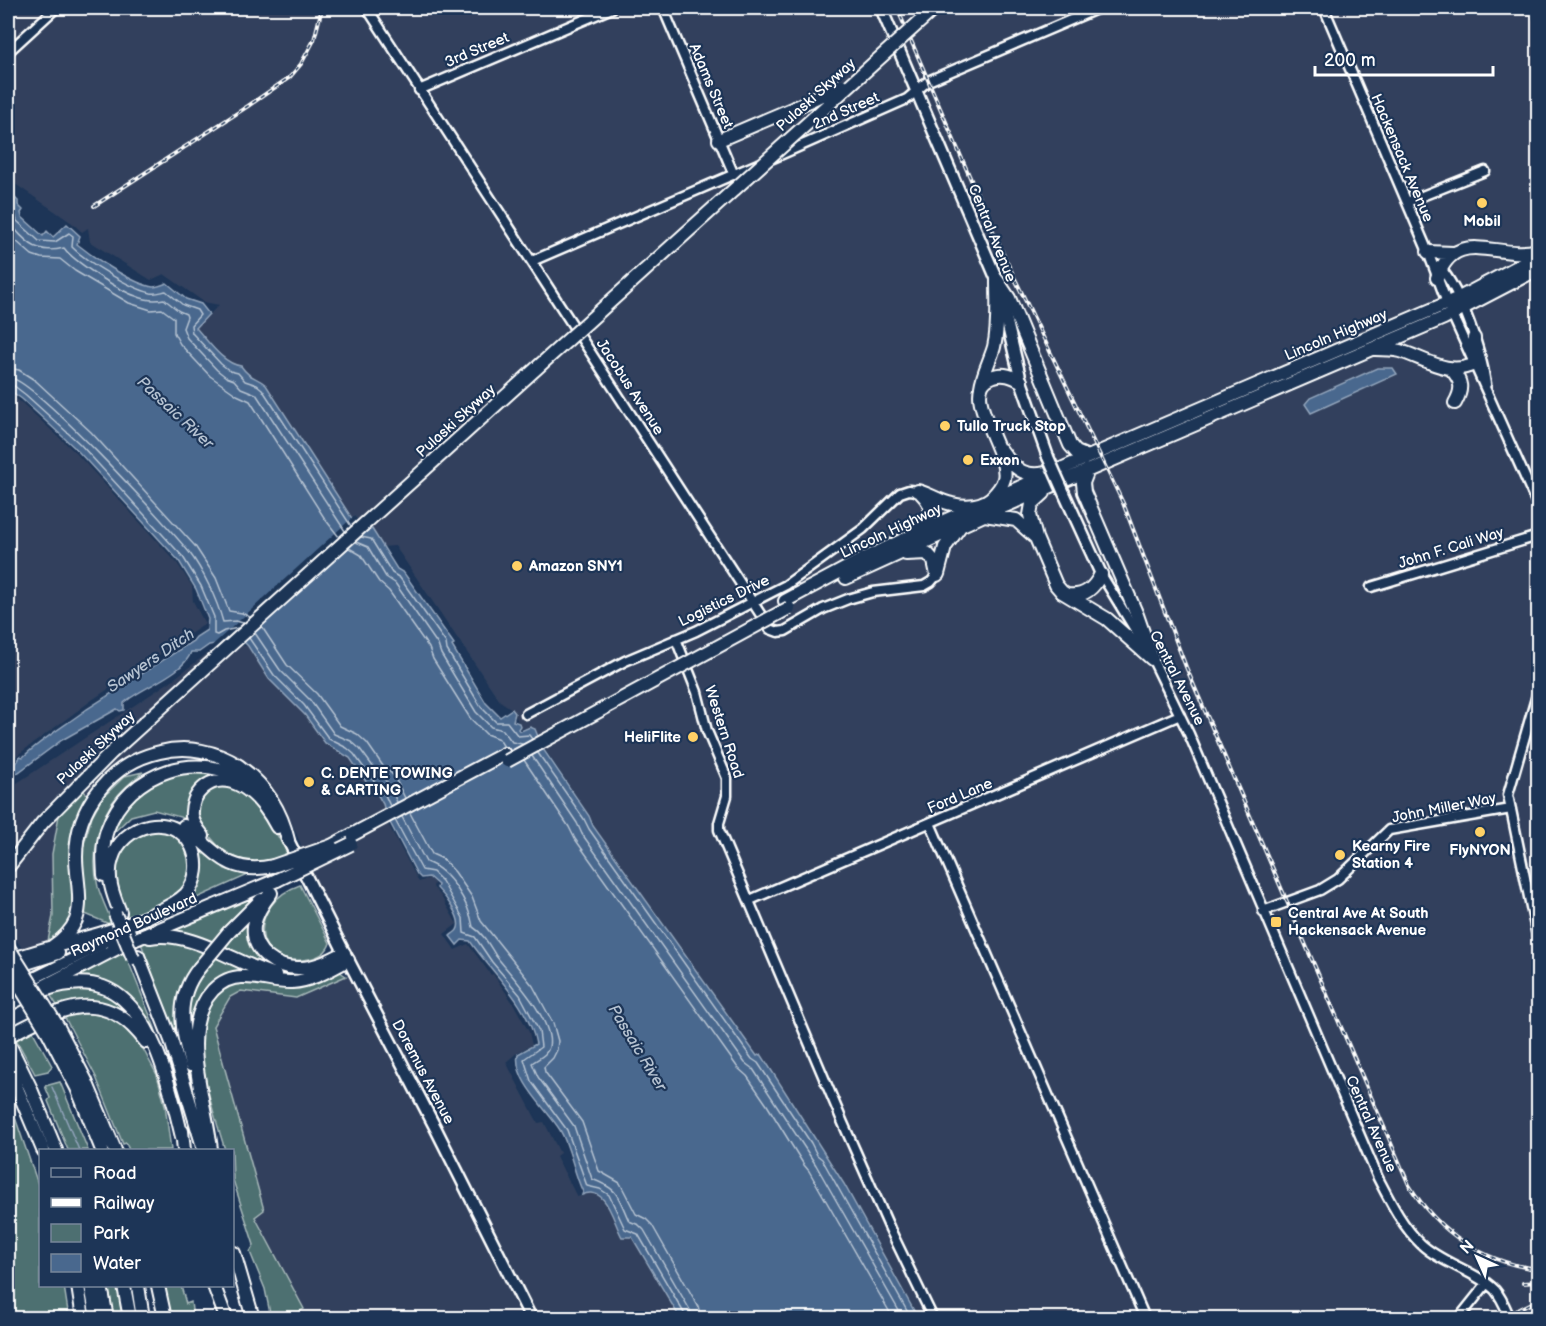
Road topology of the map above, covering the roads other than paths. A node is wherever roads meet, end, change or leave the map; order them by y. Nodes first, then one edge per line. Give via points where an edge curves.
1 (56, 8) edge
2 (367, 8) edge
3 (612, 8) edge
4 (663, 8) edge
5 (881, 8) edge
6 (925, 8) edge
7 (930, 8) edge
8 (935, 8) edge
9 (1099, 8) edge
10 (1324, 8) edge
11 (8, 52) edge
12 (419, 90) junction
13 (916, 90) junction
14 (719, 140) junction
15 (1485, 171) dead end
16 (734, 175) junction
17 (1407, 202) junction
18 (1539, 250) edge
19 (1428, 252) junction
20 (1453, 253) junction
21 (1539, 256) edge
22 (532, 261) junction
23 (1539, 269) edge
24 (1439, 273) junction
25 (997, 280) junction
26 (1455, 306) junction
27 (1474, 338) junction
28 (1371, 349) junction
29 (1474, 364) junction
30 (1451, 369) junction
31 (1021, 381) junction
32 (980, 387) junction
33 (1487, 390) junction
34 (1455, 403) dead end
35 (998, 447) junction
36 (1088, 457) junction
37 (1064, 469) junction
38 (1088, 471) junction
39 (1052, 486) junction
40 (918, 490) junction
41 (1539, 506) edge
42 (983, 510) junction
43 (964, 524) junction
44 (1539, 536) edge
45 (1036, 538) junction
46 (889, 552) junction
47 (1101, 573) junction
48 (937, 575) junction
49 (1371, 586) dead end
50 (1068, 595) junction
51 (753, 602) junction
52 (787, 604) junction
53 (676, 639) junction
54 (1152, 659) junction
55 (1539, 691) edge
56 (526, 714) dead end
57 (1180, 715) junction
58 (273, 803) junction
59 (1512, 809) junction
60 (930, 824) junction
61 (288, 840) junction
62 (8, 853) edge
63 (217, 854) junction
64 (8, 867) edge
65 (103, 867) junction
66 (277, 876) junction
67 (271, 893) junction
68 (750, 900) junction
69 (1263, 911) junction
70 (117, 913) junction
71 (112, 939) junction
72 (131, 941) junction
73 (1539, 942) edge
74 (8, 947) edge
75 (52, 947) junction
76 (346, 956) junction
77 (136, 957) junction
78 (8, 959) edge
79 (8, 968) edge
80 (306, 979) junction
81 (8, 991) edge
82 (13, 1002) edge
83 (53, 1030) junction
84 (8, 1036) edge
85 (10, 1047) edge
86 (8, 1067) edge
87 (166, 1080) junction
88 (203, 1100) junction
89 (94, 1128) junction
90 (182, 1137) junction
91 (55, 1148) edge
92 (42, 1149) edge
93 (97, 1149) edge
94 (102, 1149) edge
95 (115, 1149) edge
96 (184, 1149) edge
97 (204, 1149) edge
98 (211, 1149) edge
99 (234, 1253) edge
100 (1487, 1283) junction
101 (73, 1287) edge
102 (78, 1287) edge
103 (91, 1287) edge
104 (101, 1287) edge
105 (124, 1287) edge
106 (138, 1287) edge
107 (152, 1287) edge
108 (158, 1287) edge
109 (214, 1287) edge
110 (1463, 1313) dead end
111 (76, 1318) edge
112 (83, 1318) edge
113 (97, 1318) edge
114 (107, 1318) edge
115 (130, 1318) edge
116 (143, 1318) edge
117 (158, 1318) edge
118 (165, 1318) edge
119 (226, 1318) edge
120 (253, 1318) edge
121 (531, 1318) edge
122 (933, 1318) edge
123 (1145, 1318) edge
124 (1510, 1318) edge

1 - 11 street
2 - 12 street, Jacobus Avenue
3 - 12 street, 3rd Street
4 - 14 street, Adams Street
5 - 13 main road, Central Avenue
6 - 62 highway, Pulaski Skyway, bridge via 92,760
7 - 14 highway, bridge via 844,84
8 - 64 highway, Pulaski Skyway, bridge via 87,776 43,822
9 - 13 street, 2nd Street via 928,81
10 - 17 street, Hackensack Avenue
12 - 22 street, Jacobus Avenue
13 - 16 street, 2nd Street via 907,99
13 - 25 main road, Central Avenue
14 - 16 street, Adams Street
15 - 17 street
16 - 22 street, 2nd Street
17 - 19 street, Hackensack Avenue
18 - 20 highway via 1514,253 1464,248
19 - 20 highway
19 - 24 street, Hackensack Avenue
20 - 24 highway
21 - 26 highway, Lincoln Highway
22 - 51 street, Jacobus Avenue
23 - 26 highway, Lincoln Highway
24 - 26 street, Hackensack Avenue via 1451,281
25 - 31 main road, Central Avenue
25 - 32 highway via 997,330
25 - 36 highway via 1009,298 1070,445
26 - 27 street, Hackensack Avenue
26 - 28 highway, Lincoln Highway
26 - 29 street, Hackensack Avenue
26 - 36 highway, Lincoln Highway
27 - 29 highway
27 - 33 street, Hackensack Avenue
28 - 30 highway via 1399,351
28 - 38 highway, Lincoln Highway
29 - 30 highway
29 - 33 street, Hackensack Avenue
30 - 34 highway via 1461,385
31 - 32 highway via 1000,375
31 - 47 main road, Central Avenue, bridge via 1048,457
32 - 35 highway via 980,405
33 - 41 street, Hackensack Avenue
35 - 37 highway via 1012,465 1026,474
35 - 42 highway via 1004,479
36 - 37 highway, Lincoln Highway
37 - 42 highway, Lincoln Highway
38 - 39 highway, Lincoln Highway
38 - 54 highway via 1084,492
39 - 42 highway, Lincoln Highway
39 - 45 highway via 1030,509
40 - 42 highway via 949,504
40 - 46 highway via 929,503 929,515
40 - 51 street, Logistics Drive via 900,493 869,524 809,570
42 - 43 highway, Lincoln Highway
42 - 45 highway via 1016,520
42 - 46 highway, Lincoln Highway
43 - 46 highway, Lincoln Highway
43 - 48 highway via 946,544
44 - 49 street, John F. Cali Way
45 - 50 highway via 1056,585
46 - 48 highway via 927,553 934,561
46 - 52 highway, Lincoln Highway
47 - 50 highway via 1087,592
47 - 54 street, Central Avenue
48 - 51 street, Jacobus Avenue via 924,586 848,598 782,632 768,627
50 - 54 highway via 1107,620
51 - 53 street, Logistics Drive
52 - 66 highway, Lincoln Highway, bridge
52 - 66 highway, Lincoln Highway, bridge via 351,844
53 - 56 street, Logistics Drive via 625,661
53 - 68 street, Western Road via 706,731 727,778 727,796 718,827
54 - 57 street, Central Avenue
55 - 59 street via 1511,781 1508,795
57 - 60 street, Ford Lane
57 - 69 street, Central Avenue
58 - 61 highway
58 - 65 highway via 248,782 217,768 194,766 165,771 135,789 115,812 104,843
58 - 75 highway via 244,770 205,752 166,750 122,768 98,791 84,815 76,850 76,918 68,934
59 - 69 street, John Miller Way via 1389,830 1338,879 1320,890
59 - 73 street
60 - 68 street, Ford Lane
60 - 123 street
61 - 63 highway via 250,792 232,782 219,781 205,786 198,794 192,814 199,831
61 - 76 main road, Doremus Avenue
63 - 65 highway via 177,822 146,819 117,836
63 - 66 highway via 241,867
65 - 70 highway via 106,890
66 - 67 highway
66 - 71 highway, Raymond Boulevard
66 - 72 highway, Raymond Boulevard
67 - 76 highway via 260,908 254,927 256,941 269,959 305,968
67 - 88 highway, bridge via 228,933 185,990 181,1015 185,1042
68 - 122 street, Western Road via 843,1123
69 - 100 street, Central Avenue via 1391,1203 1421,1244
70 - 75 highway via 110,875 119,845 130,833 147,825 178,830 192,846 196,860 194,880 183,896 136,921
70 - 77 highway
71 - 79 highway
71 - 81 main road, Raymond Boulevard
72 - 80 highway via 173,936 273,975
72 - 82 highway, Raymond Boulevard
74 - 83 highway, bridge
75 - 78 highway
76 - 80 highway
76 - 121 main road, Doremus Avenue
77 - 90 highway via 172,1062 180,1098
77 - 97 highway via 168,1032
79 - 83 highway, bridge
80 - 88 highway via 293,982 238,977 222,982 212,992 201,1010 195,1035
82 - 87 highway via 46,989 79,983 111,991 142,1024
83 - 89 highway
83 - 95 highway via 90,1090
84 - 87 highway via 67,1008 101,1009 118,1015 135,1029 151,1049
85 - 91 highway
86 - 92 highway
87 - 90 highway
88 - 98 highway
89 - 93 highway
89 - 94 highway
90 - 96 highway
99 - 120 highway
100 - 110 street
100 - 124 street, Central Avenue
101 - 111 highway
102 - 112 highway
103 - 113 highway
104 - 114 highway
105 - 115 highway
106 - 116 highway
107 - 117 highway
108 - 118 highway
109 - 119 highway

